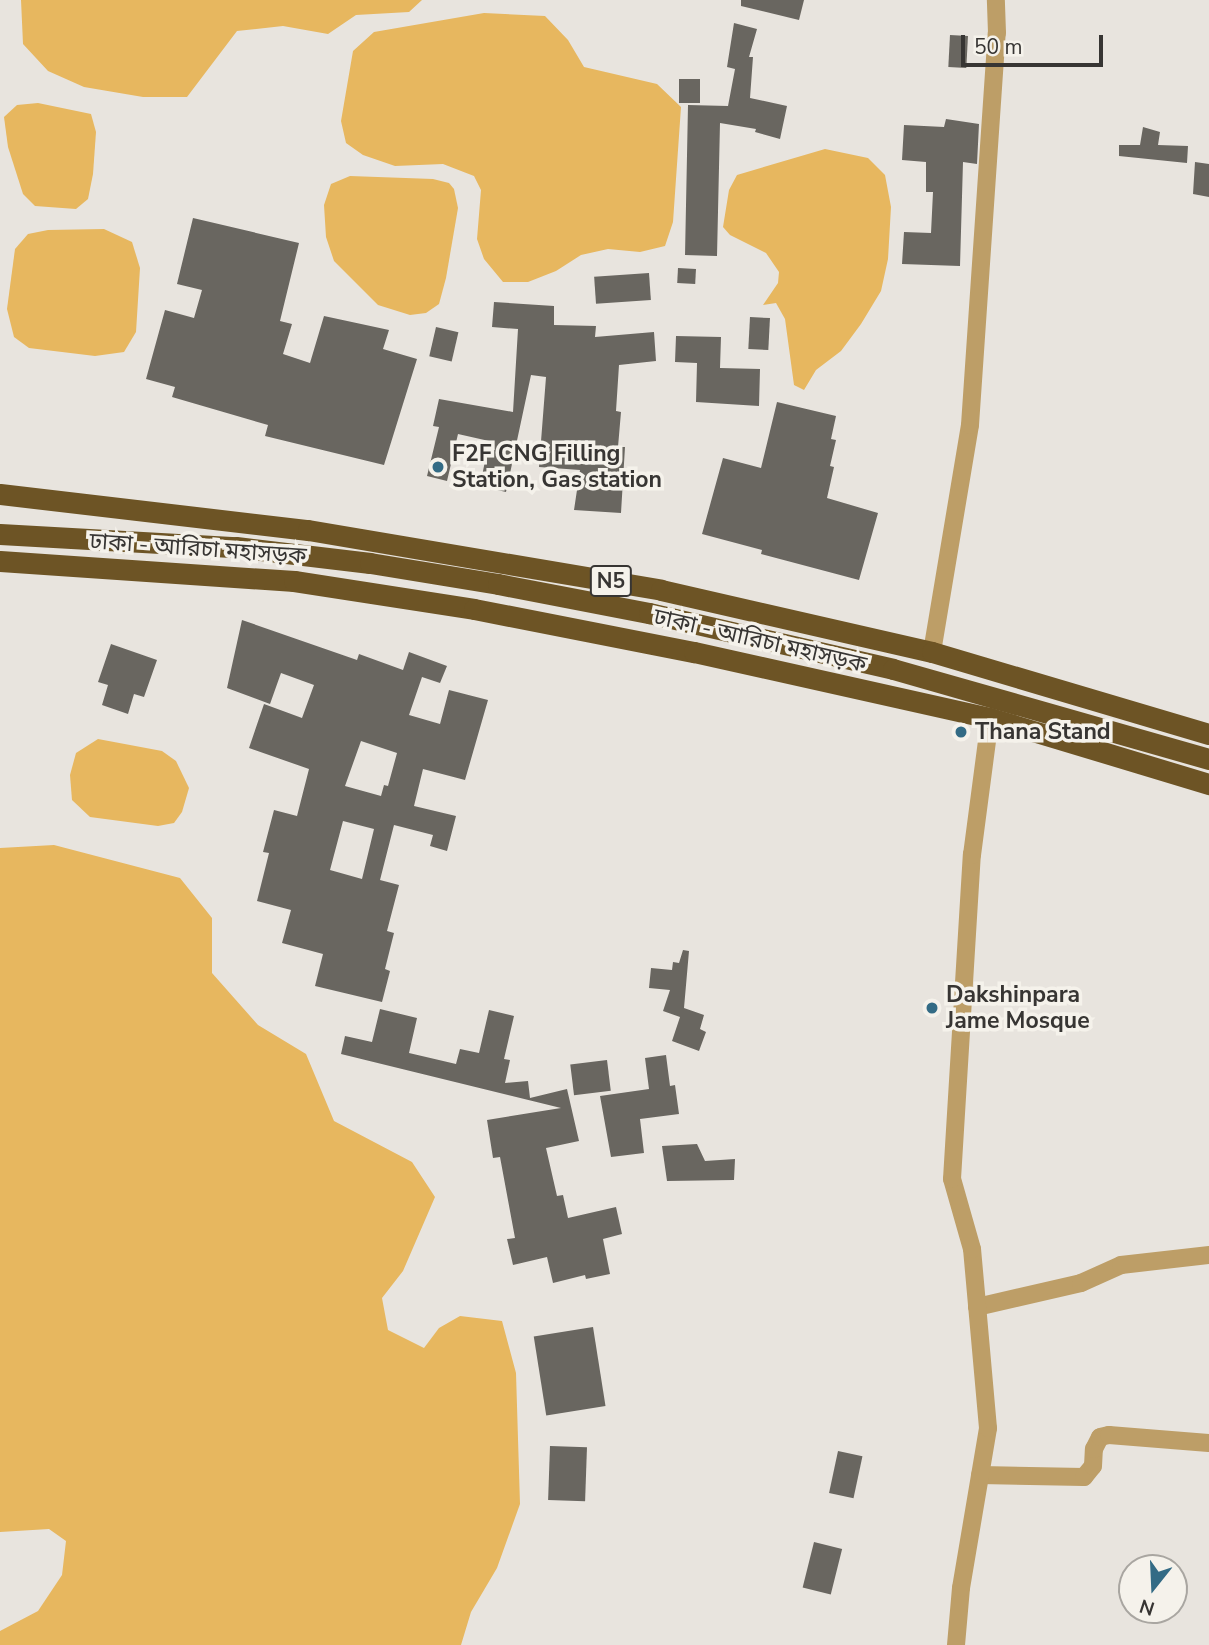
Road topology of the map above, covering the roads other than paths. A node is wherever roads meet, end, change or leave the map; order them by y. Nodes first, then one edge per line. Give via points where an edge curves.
1 (996, 0) edge
2 (0, 494) edge
3 (0, 534) edge
4 (0, 561) edge
5 (932, 652) junction
6 (990, 718) junction
7 (1209, 734) edge
8 (1209, 759) edge
9 (1209, 784) edge
10 (1209, 1255) edge
11 (978, 1307) junction
12 (1209, 1443) edge
13 (980, 1475) junction
14 (956, 1645) edge

1 - 5 street via 970,425
2 - 5 highway, N5 via 308,530 661,590
3 - 8 highway, N5 via 236,547 370,563 649,612 893,670
4 - 6 highway, ঢাকা - আরিচা মহাসড়ক / N5 via 294,581 474,608
5 - 7 highway, N5
6 - 9 highway, ঢাকা - আরিচা মহাসড়ক / N5
6 - 11 street via 972,855 951,1179 972,1249
10 - 11 street via 1121,1265 1081,1283
11 - 13 street via 988,1428
12 - 13 street via 1109,1435 1100,1437 1093,1466 1084,1477
13 - 14 street

